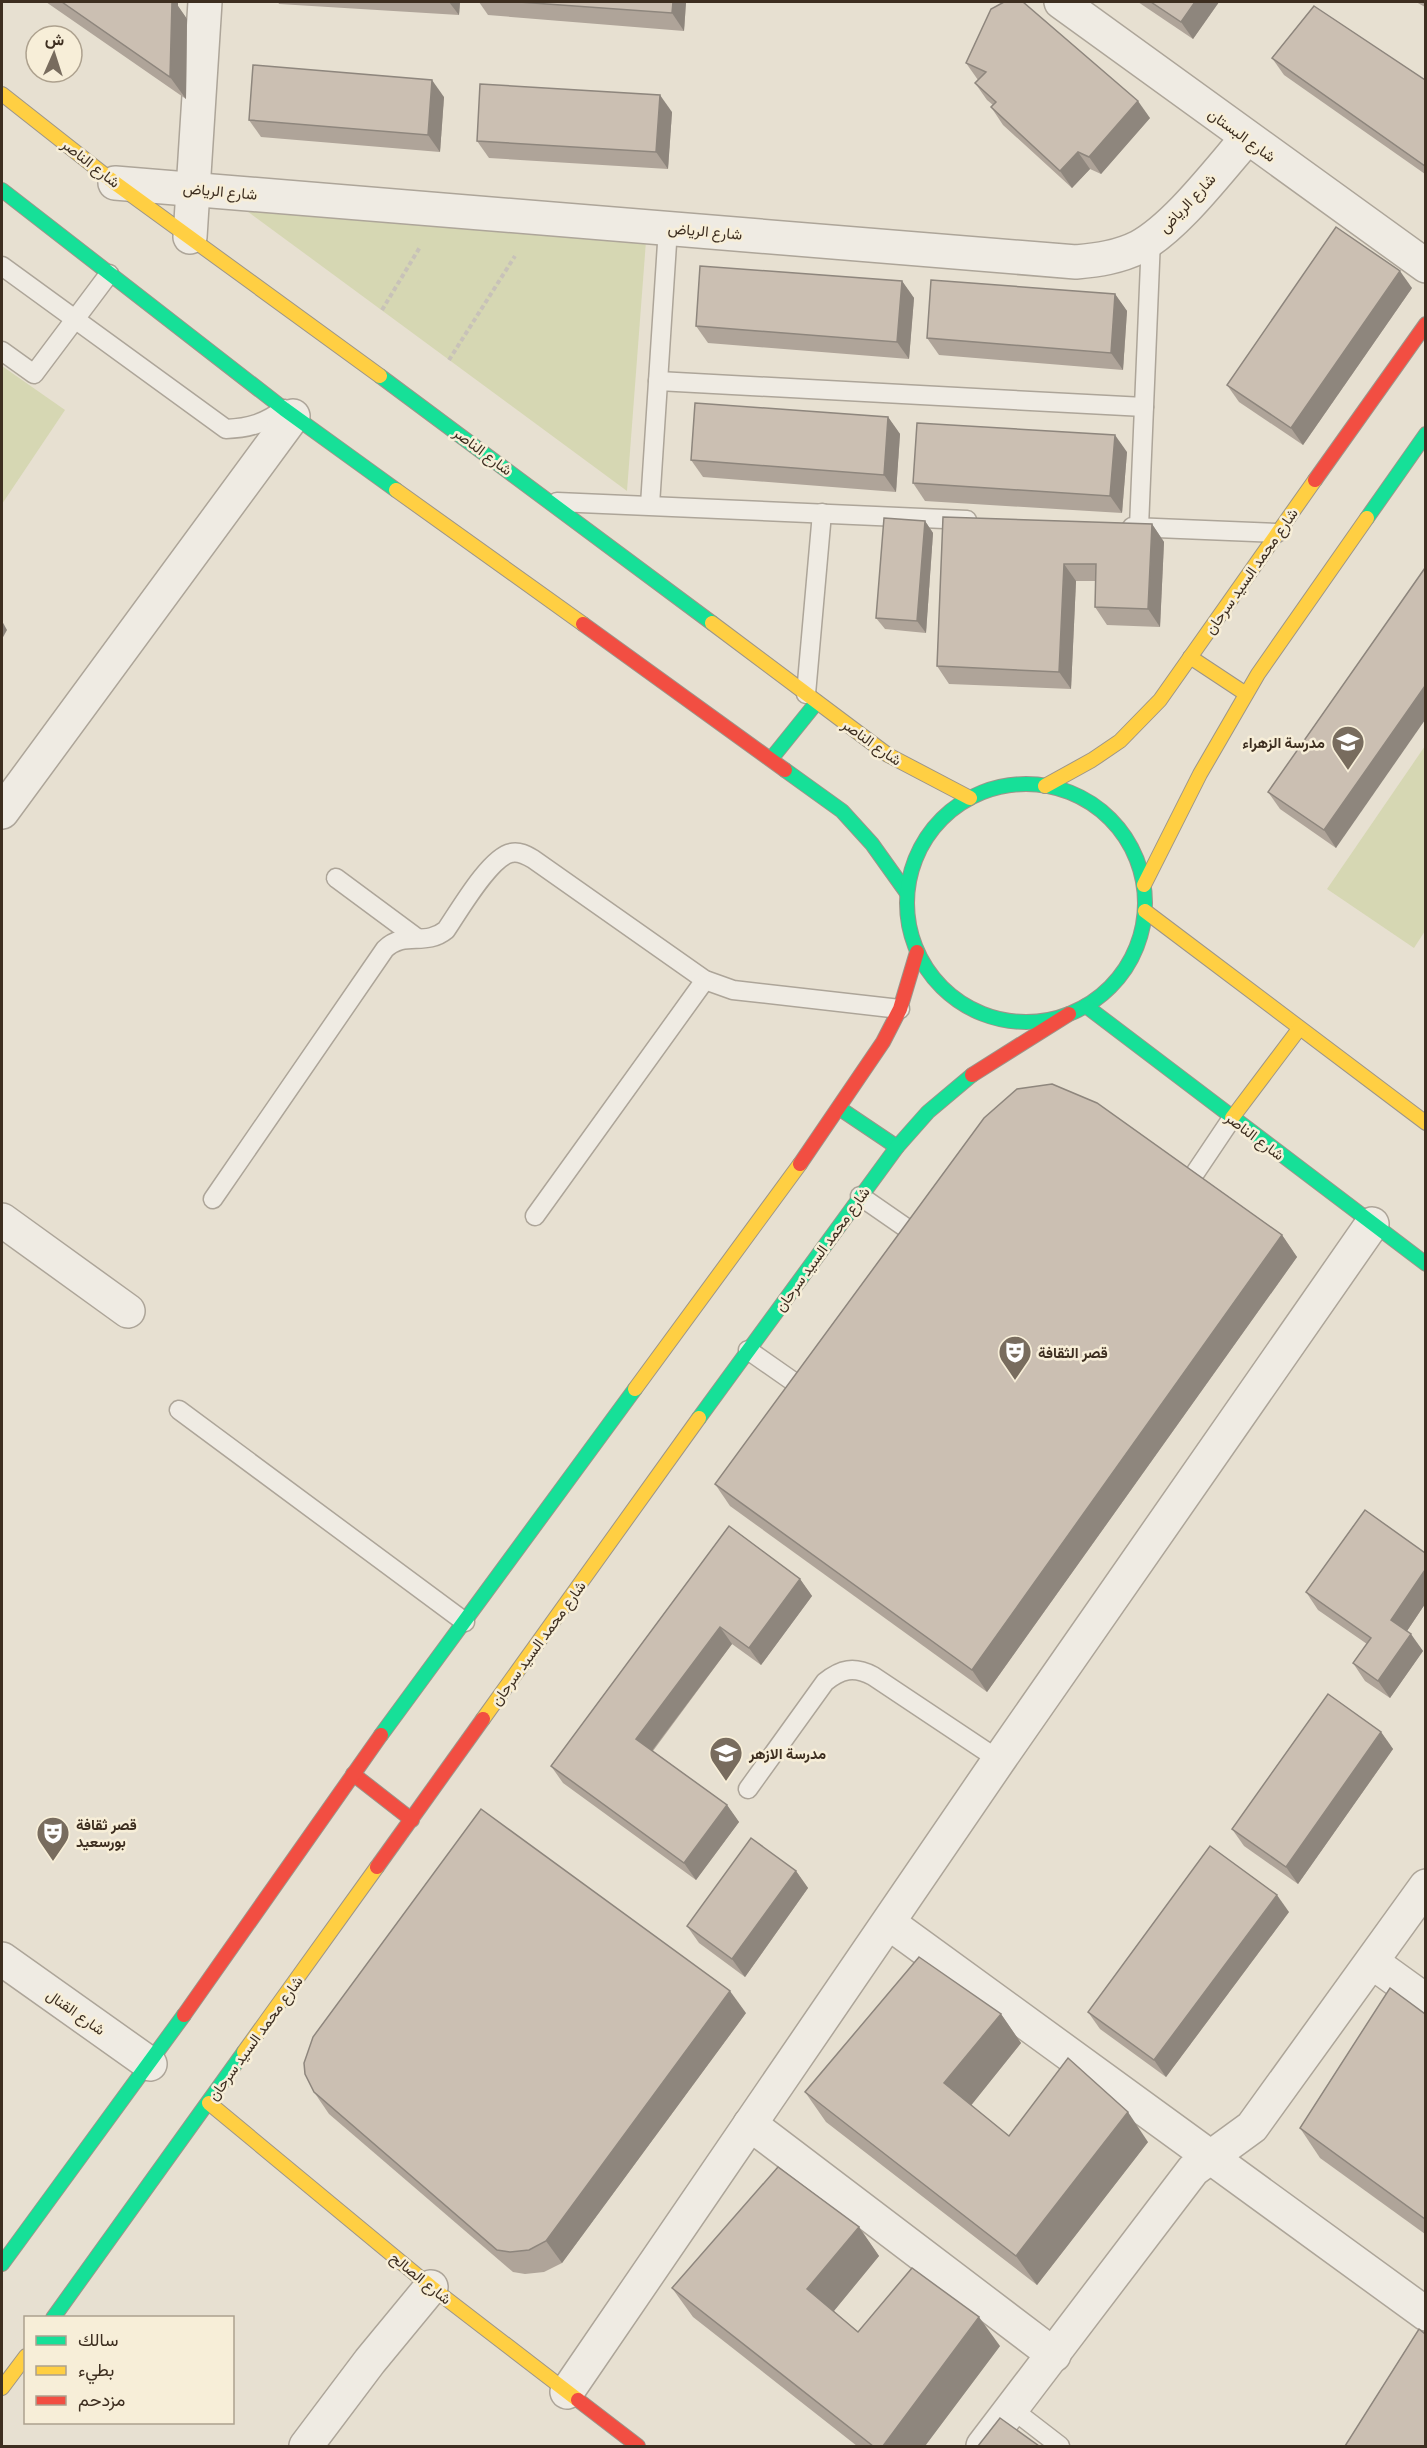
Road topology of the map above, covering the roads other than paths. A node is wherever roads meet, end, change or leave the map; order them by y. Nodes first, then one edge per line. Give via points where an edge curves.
1 (205, 2) edge
2 (1061, 2) edge
3 (2, 94) edge
4 (1246, 138) junction
5 (115, 183) junction
6 (194, 189) junction
7 (2, 190) edge
8 (668, 228) junction
9 (190, 237) junction
10 (1151, 239) junction
11 (2, 266) edge
12 (1425, 266) edge
13 (109, 274) junction
14 (74, 319) junction
15 (1425, 324) edge
16 (2, 351) edge
17 (658, 381) junction
18 (1144, 408) junction
19 (289, 412) junction
20 (1425, 434) edge
21 (549, 502) junction
22 (650, 505) junction
23 (822, 513) junction
24 (986, 520) edge
25 (1115, 526) edge
26 (1139, 527) junction
27 (1278, 533) junction
28 (1191, 657) junction
29 (1246, 694) junction
30 (812, 698) junction
31 (771, 759) junction
32 (1045, 786) junction
33 (970, 798) junction
34 (2, 812) edge
35 (336, 878) dead end
36 (1144, 885) junction
37 (907, 893) junction
38 (1145, 911) junction
39 (417, 938) junction
40 (917, 952) junction
41 (705, 980) junction
42 (1086, 1006) junction
43 (900, 1009) junction
44 (1068, 1014) junction
45 (1299, 1029) junction
46 (839, 1108) junction
47 (1232, 1118) junction
48 (1425, 1123) edge
49 (897, 1147) junction
50 (860, 1196) junction
51 (213, 1199) dead end
52 (1197, 1208) edge
53 (535, 1216) dead end
54 (2, 1220) edge
55 (1372, 1224) junction
56 (942, 1253) edge
57 (1425, 1264) edge
58 (128, 1311) dead end
59 (748, 1350) junction
60 (829, 1408) edge
61 (179, 1410) dead end
62 (465, 1622) junction
63 (999, 1760) junction
64 (352, 1774) junction
65 (748, 1789) dead end
66 (412, 1820) junction
67 (1425, 1886) edge
68 (889, 1923) junction
69 (2, 1959) edge
70 (1372, 1962) junction
71 (1425, 2001) edge
72 (150, 2064) junction
73 (209, 2103) junction
74 (750, 2124) junction
75 (1211, 2158) junction
76 (2, 2264) edge
77 (431, 2287) junction
78 (1425, 2314) edge
79 (54, 2316) edge
80 (1054, 2355) junction
81 (24, 2359) edge
82 (2, 2388) edge
83 (567, 2392) junction
84 (1012, 2409) junction
85 (306, 2446) edge
86 (638, 2446) edge
87 (983, 2446) edge
88 (1060, 2446) edge

1 - 6 street
2 - 4 street, شارع البستان
3 - 5 street, شارع الناصر
4 - 10 street, شارع الرياض via 1166,229
4 - 12 street, شارع البستان
5 - 6 street, شارع الرياض
5 - 9 street, شارع الناصر
6 - 8 street, شارع الرياض
6 - 9 street
7 - 13 street
8 - 10 street, شارع الرياض via 1076,262 1108,258
8 - 17 lane
9 - 21 street, شارع الناصر
10 - 18 lane
11 - 14 lane
13 - 14 lane
13 - 19 street
14 - 16 lane via 34,374
14 - 19 lane via 226,429 247,429
15 - 27 street, شارع محمد السيد سرحان
17 - 18 lane
17 - 22 lane
18 - 26 lane
19 - 31 street
19 - 34 street
20 - 29 street
21 - 22 lane
21 - 30 street, شارع الناصر
22 - 23 lane
23 - 24 lane
23 - 30 lane
25 - 26 lane
26 - 27 lane
27 - 28 street, شارع محمد السيد سرحان
28 - 29 street
28 - 32 street, شارع محمد السيد سرحان via 1160,700 1120,741
29 - 36 street
30 - 31 street
30 - 33 street, شارع الناصر via 888,755
31 - 37 street via 843,811
32 - 33 street via 994,788
32 - 36 street via 1091,803 1111,819 1134,853
33 - 37 street via 951,811 921,847
35 - 39 lane
36 - 38 street
37 - 40 street via 907,913
38 - 42 street via 1140,940 1128,967
38 - 45 street
39 - 41 lane via 433,938 446,930 496,861 514,852 533,859
39 - 51 lane via 399,939 385,950
40 - 43 street
40 - 44 street via 947,993 977,1011 1018,1022
41 - 43 lane via 741,991
41 - 53 lane
42 - 44 street
42 - 47 street, شارع الناصر
43 - 46 street
44 - 49 street, شارع محمد السيد سرحان via 972,1076 928,1113
45 - 47 street
45 - 48 street
46 - 49 street
46 - 62 street
47 - 52 lane via 1175,1192
47 - 55 street, شارع الناصر
49 - 50 street, شارع محمد السيد سرحان
50 - 56 lane
50 - 59 street, شارع محمد السيد سرحان
54 - 58 street
55 - 57 street, شارع الناصر
55 - 63 street
59 - 60 lane
59 - 66 street, شارع محمد السيد سرحان
61 - 62 lane
62 - 64 street
63 - 65 lane via 873,1676 848,1669 825,1682
63 - 68 street
64 - 66 street
64 - 72 street
66 - 73 street, شارع محمد السيد سرحان
67 - 70 street
68 - 74 street
68 - 75 street
69 - 72 street, شارع القنال
70 - 71 street
70 - 75 street via 1252,2127
72 - 76 street
73 - 77 street, شارع الصالح
73 - 79 street, شارع محمد السيد سرحان
74 - 80 street
74 - 83 street
75 - 78 street
75 - 80 street via 1193,2170
77 - 83 street, شارع الصالح
77 - 85 street
80 - 84 street
81 - 82 street
83 - 86 street, شارع الصالح
84 - 87 street
84 - 88 lane

